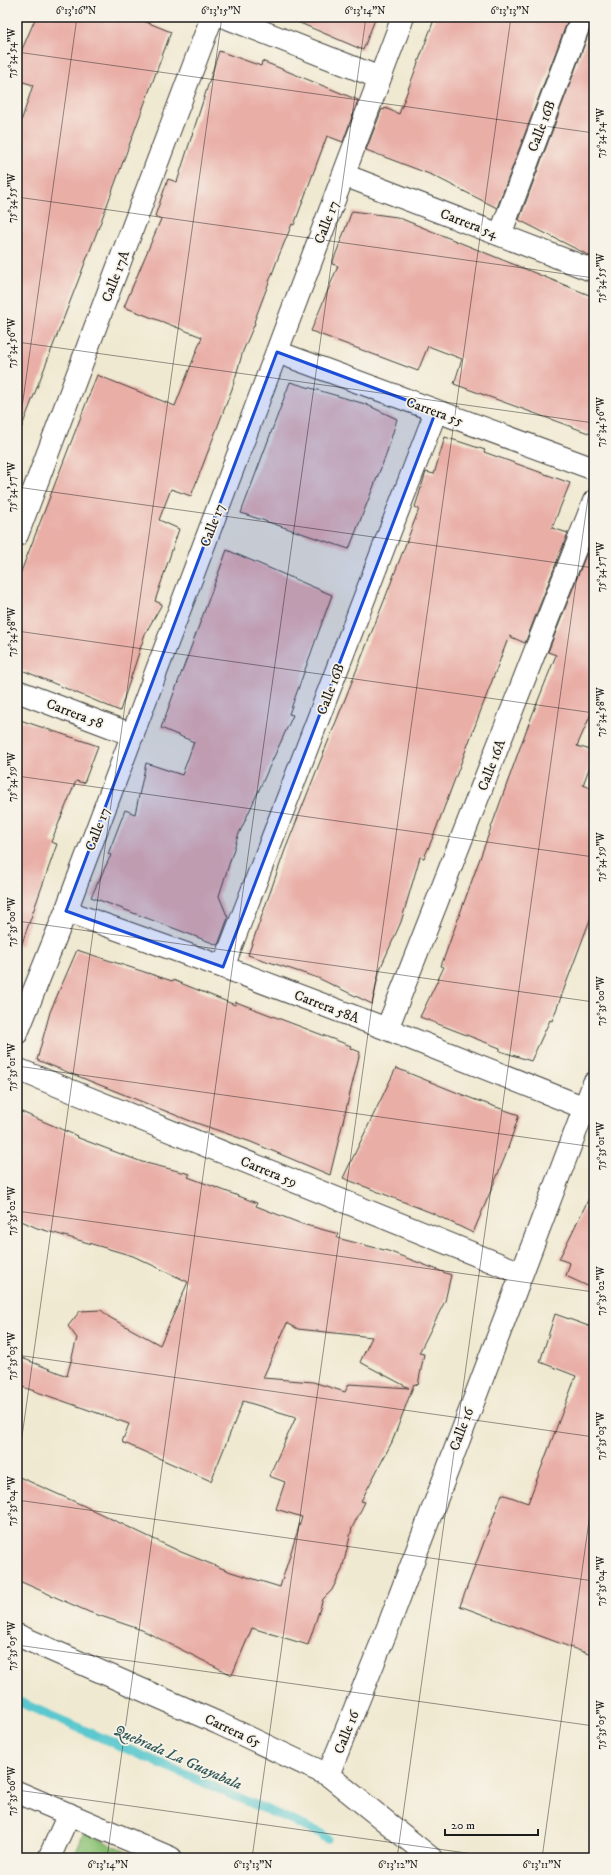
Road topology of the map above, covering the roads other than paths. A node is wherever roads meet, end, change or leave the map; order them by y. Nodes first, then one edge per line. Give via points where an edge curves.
1 (212, 17) edge
2 (226, 17) edge
3 (403, 17) edge
4 (582, 17) edge
5 (380, 78) junction
6 (344, 174) junction
7 (500, 235) junction
8 (594, 271) edge
9 (277, 352) junction
10 (436, 411) junction
11 (594, 469) edge
12 (594, 501) edge
13 (17, 535) edge
14 (17, 691) edge
15 (133, 735) junction
16 (66, 911) junction
17 (223, 967) junction
18 (387, 1029) junction
19 (17, 1033) edge
20 (17, 1069) edge
21 (594, 1083) edge
22 (585, 1108) junction
23 (521, 1273) junction
24 (17, 1635) edge
25 (328, 1775) junction
26 (17, 1792) edge
27 (69, 1814) junction
28 (49, 1858) edge
29 (170, 1858) edge
30 (431, 1858) edge

1 - 13 street, Calle 17A
2 - 5 street
3 - 5 street, Calle 17
4 - 7 street, Calle 16B
5 - 6 street, Calle 17
6 - 7 street, Carrera 54
6 - 9 street, Calle 17
7 - 8 street, Carrera 54
9 - 10 street, Carrera 55
9 - 15 street, Calle 17
10 - 11 street, Carrera 55
10 - 17 street, Calle 16B
12 - 18 street, Calle 16A
14 - 15 street, Carrera 58
15 - 16 street, Calle 17
16 - 17 street, Carrera 58A
16 - 19 street, Calle 17
17 - 18 street, Carrera 58A
18 - 22 street, Carrera 58A
20 - 23 street, Carrera 59
21 - 22 street, Calle 16
22 - 23 street, Calle 16
23 - 25 street, Calle 16 via 388,1627
24 - 25 street, Carrera 65 via 211,1720
25 - 30 street, Carrera 65
26 - 27 street
27 - 28 street
27 - 29 street

